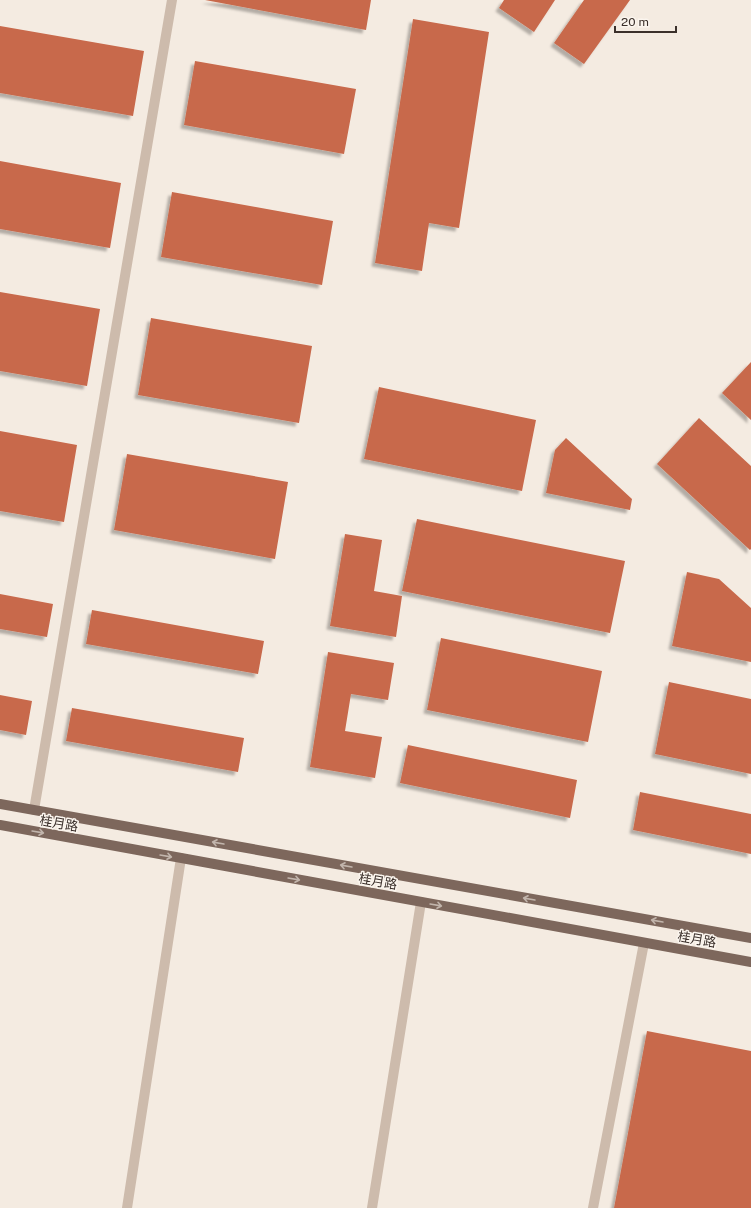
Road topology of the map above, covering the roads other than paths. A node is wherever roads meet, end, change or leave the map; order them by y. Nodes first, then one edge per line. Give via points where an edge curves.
1 (172, 0) edge
2 (0, 804) edge
3 (34, 810) junction
4 (0, 825) edge
5 (181, 858) junction
6 (421, 902) junction
7 (751, 938) edge
8 (644, 943) junction
9 (751, 962) edge
10 (127, 1208) edge
11 (372, 1208) edge
12 (593, 1208) edge

1 - 3 lane
2 - 3 main road, 桂月路
7 -> 3 main road, 桂月路
4 -> 5 main road, 桂月路
5 -> 6 main road, 桂月路
5 - 10 lane
6 -> 8 main road, 桂月路
6 - 11 lane
8 - 9 main road, 桂月路
8 - 12 lane

